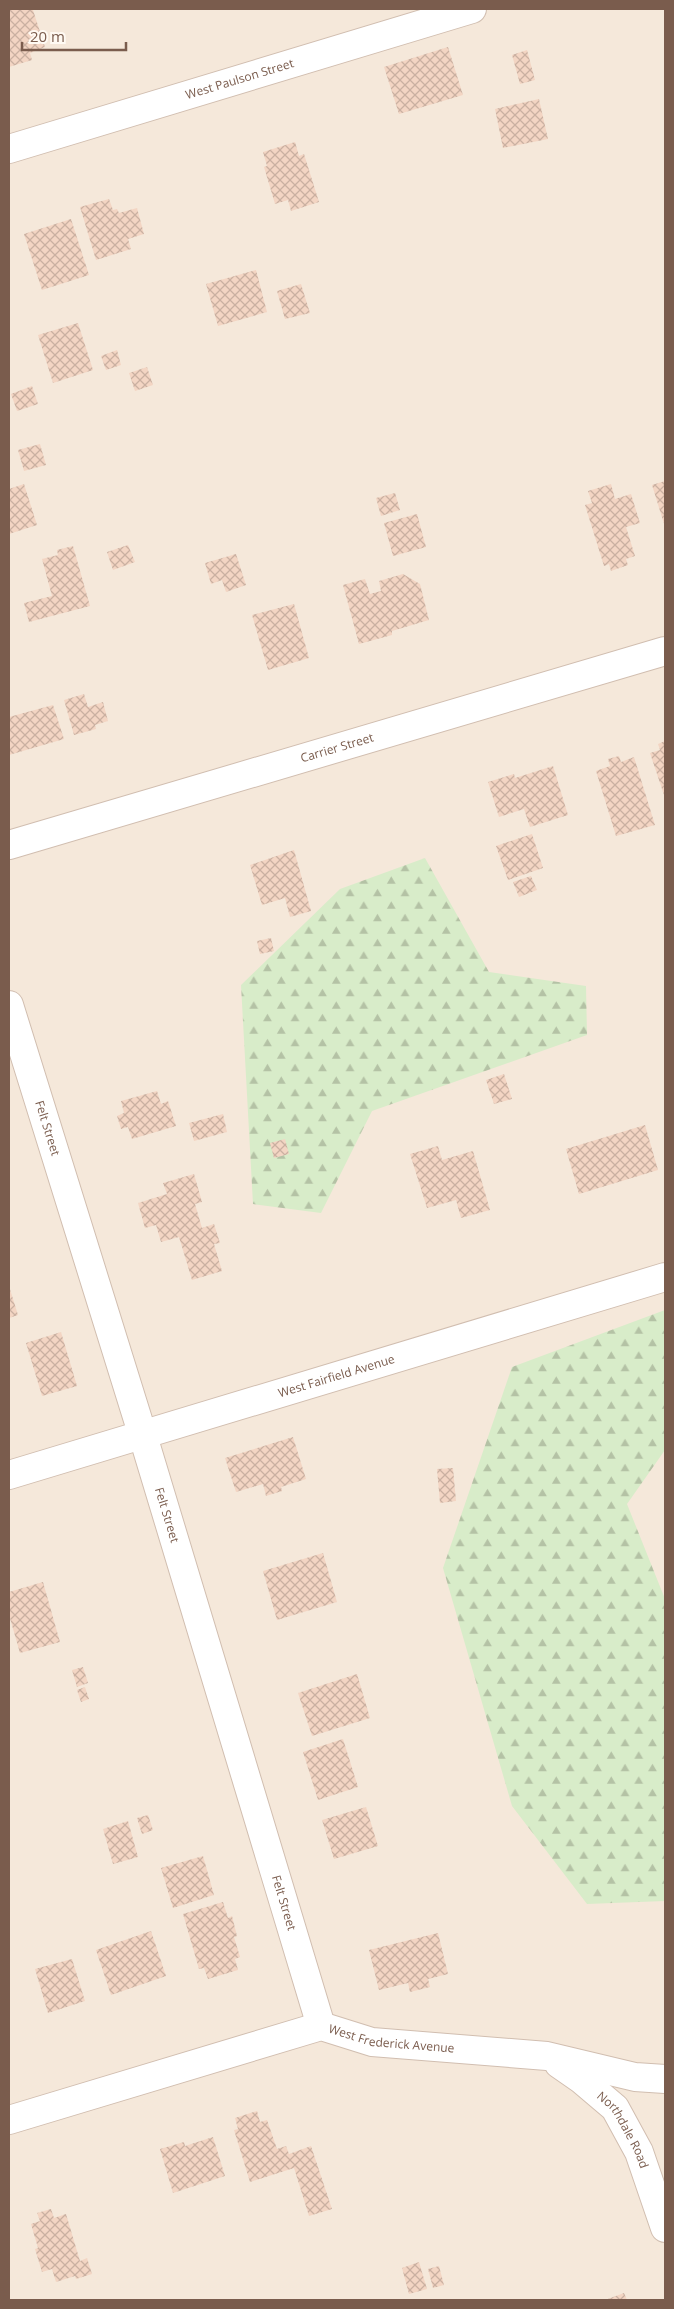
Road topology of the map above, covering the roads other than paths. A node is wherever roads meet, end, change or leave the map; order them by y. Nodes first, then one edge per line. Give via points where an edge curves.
1 (472, 9) edge
2 (9, 149) edge
3 (665, 651) edge
4 (9, 845) edge
5 (9, 1005) edge
6 (665, 1277) edge
7 (142, 1436) junction
8 (9, 1475) edge
9 (321, 2026) junction
10 (547, 2056) junction
11 (665, 2079) edge
12 (9, 2120) edge
13 (665, 2228) edge

1 - 2 street, West Paulson Street
3 - 4 street, Carrier Street
5 - 7 street, Felt Street
6 - 7 street, West Fairfield Avenue
7 - 8 street, West Fairfield Avenue
7 - 9 street, Felt Street
9 - 10 street, West Frederick Avenue via 372,2042
9 - 12 street, West Frederick Avenue
10 - 11 street, West Frederick Avenue via 635,2077
10 - 13 street, Northdale Road via 615,2108 639,2152

